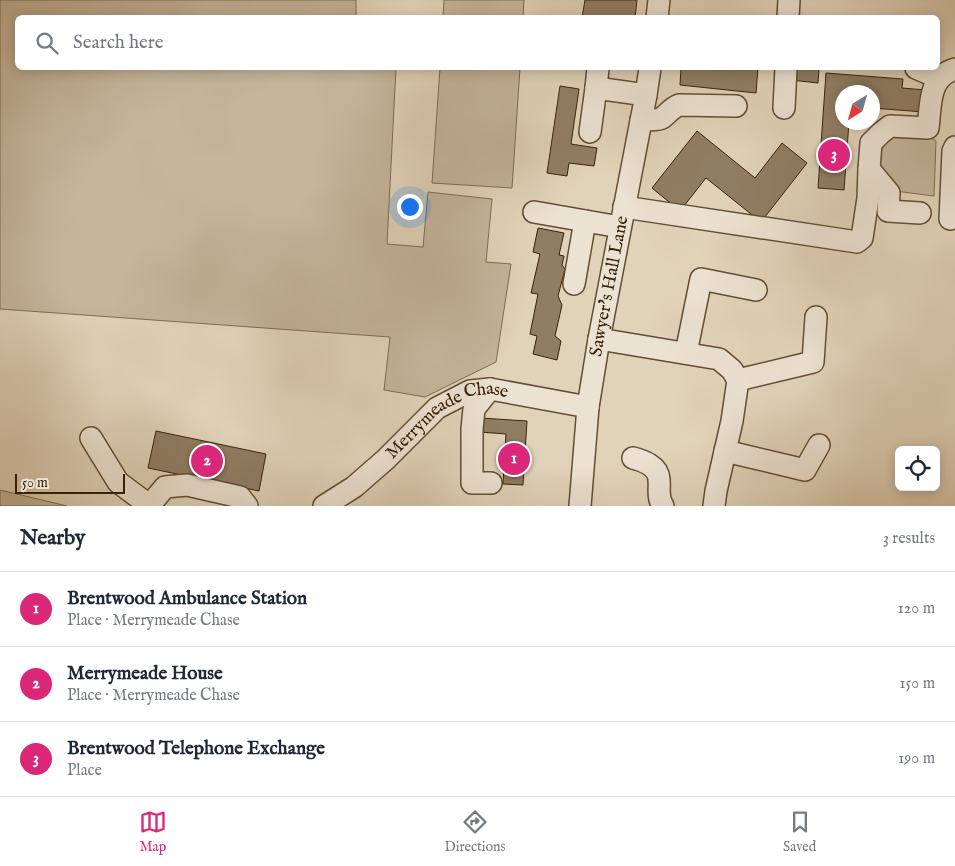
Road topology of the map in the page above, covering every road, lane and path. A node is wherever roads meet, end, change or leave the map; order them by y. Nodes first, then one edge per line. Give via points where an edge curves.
1 (659, 0) edge
2 (789, 0) edge
3 (657, 15) edge
4 (788, 15) edge
5 (650, 70) edge
6 (786, 70) edge
7 (928, 70) edge
8 (947, 73) edge
9 (597, 78) edge
10 (646, 95) junction
11 (736, 106) dead end
12 (784, 108) dead end
13 (641, 120) junction
14 (590, 132) dead end
15 (955, 147) edge
16 (869, 169) junction
17 (534, 212) dead end
18 (920, 213) dead end
19 (622, 217) junction
20 (950, 219) dead end
21 (585, 221) junction
22 (574, 284) dead end
23 (756, 290) dead end
24 (816, 317) dead end
25 (599, 339) junction
26 (686, 353) junction
27 (738, 380) junction
28 (490, 389) junction
29 (588, 407) junction
30 (91, 438) dead end
31 (819, 445) dead end
32 (725, 451) junction
33 (633, 458) dead end
34 (491, 483) dead end
35 (150, 506) edge
36 (247, 506) edge
37 (324, 506) edge
38 (580, 506) edge
39 (663, 506) edge
40 (714, 506) edge

1 - 3 street
2 - 4 street
5 - 10 street, Sawyer's Hall Lane
6 - 12 street
7 - 8 street
8 - 16 street via 934,87 928,128 890,126 871,143
9 - 10 street
9 - 14 street
10 - 13 street, Sawyer's Hall Lane
11 - 13 street via 679,105 662,118
13 - 19 street, Sawyer's Hall Lane
15 - 20 street
16 - 18 street via 889,193 888,211
16 - 19 street via 862,238 858,242
17 - 21 street
19 - 21 street
19 - 25 street, Sawyer's Hall Lane
21 - 22 street
23 - 26 street via 701,279
24 - 27 street via 813,362
25 - 26 street
25 - 29 street, Sawyer's Hall Lane
26 - 27 street via 719,359
27 - 32 street
28 - 29 street, Merrymeade Chase
28 - 34 street via 474,409 472,482
28 - 37 street, Merrymeade Chase via 470,391 437,408 373,471
29 - 38 street, Sawyer's Hall Lane
30 - 35 street via 118,482
31 - 32 street via 805,470
32 - 40 street
33 - 39 street via 643,460 659,476 659,500
35 - 36 street via 165,487 187,485 240,497

